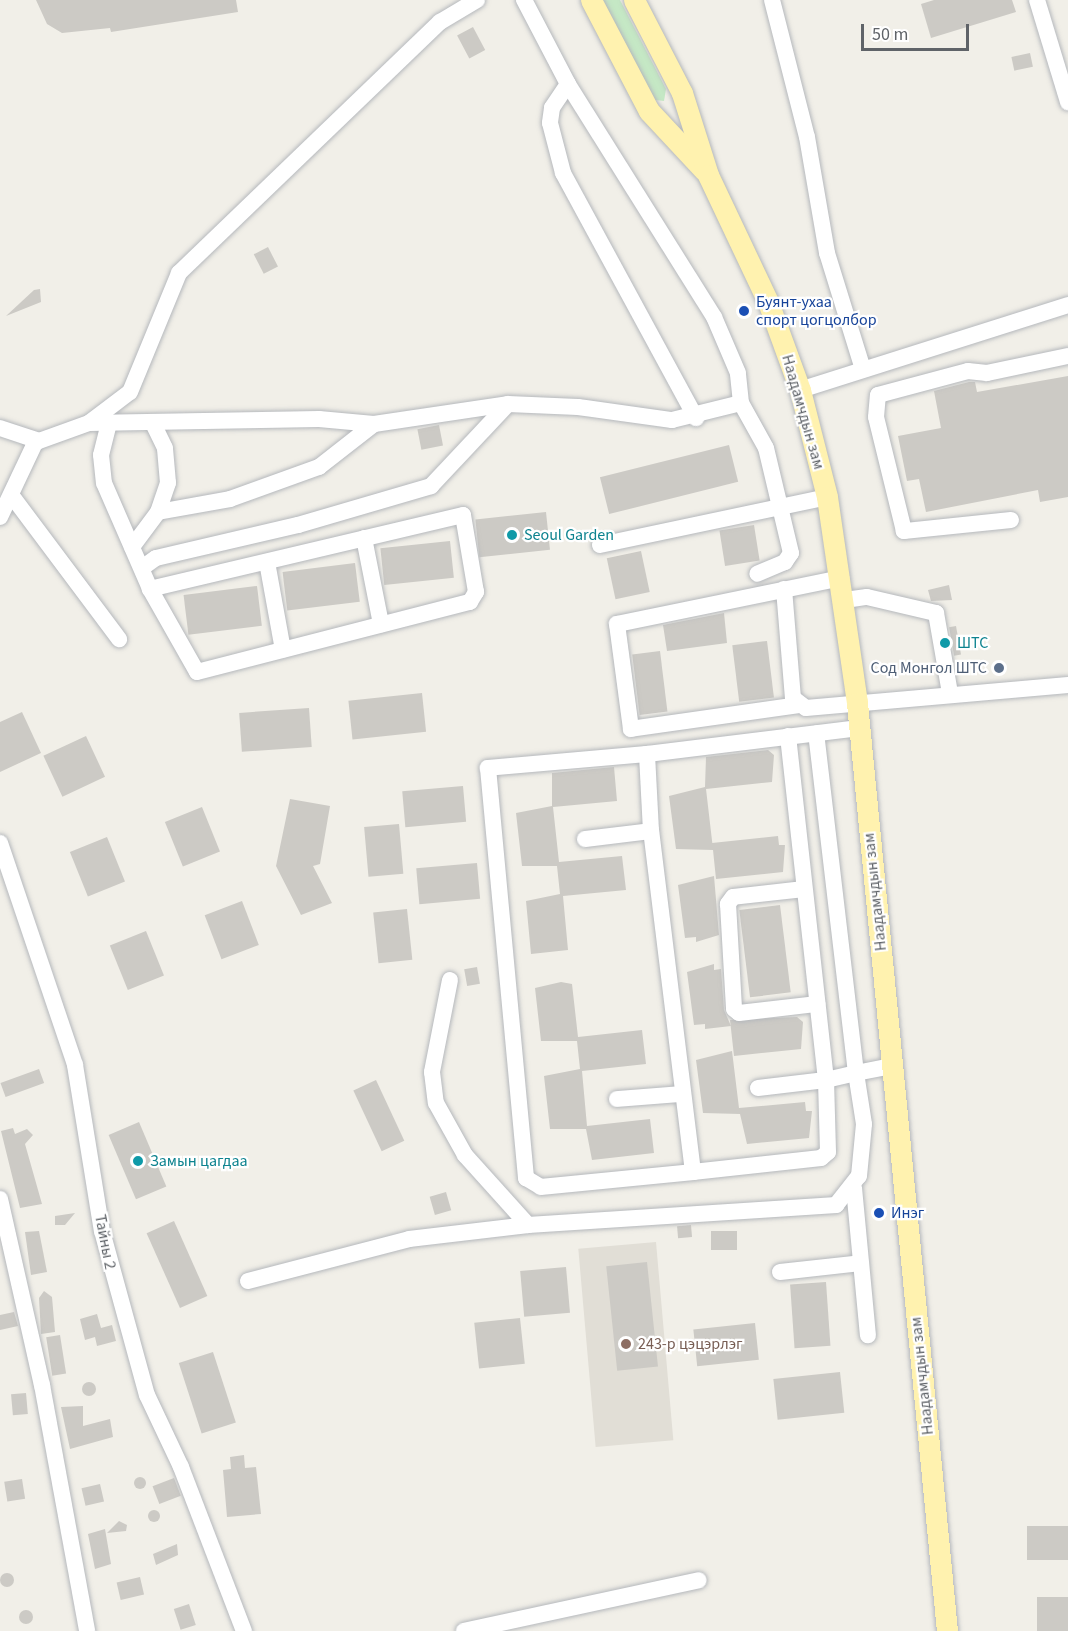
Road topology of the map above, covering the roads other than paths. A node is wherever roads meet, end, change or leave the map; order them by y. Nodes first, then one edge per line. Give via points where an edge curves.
1 (477, 0) edge
2 (524, 0) edge
3 (591, 0) edge
4 (634, 0) edge
5 (772, 0) edge
6 (1037, 0) edge
7 (1065, 78) edge
8 (568, 84) junction
9 (1068, 102) edge
10 (708, 175) junction
11 (1068, 305) edge
12 (1068, 356) edge
13 (863, 369) junction
14 (800, 390) junction
15 (741, 403) junction
16 (508, 404) junction
17 (696, 417) junction
18 (89, 423) junction
19 (109, 423) junction
20 (374, 424) junction
21 (154, 425) junction
22 (0, 428) edge
23 (36, 441) junction
24 (12, 496) junction
25 (827, 497) junction
26 (783, 506) junction
27 (158, 512) junction
28 (0, 517) edge
29 (1011, 520) dead end
30 (364, 538) junction
31 (600, 544) dead end
32 (132, 547) junction
33 (267, 561) junction
34 (142, 568) junction
35 (757, 574) dead end
36 (841, 578) junction
37 (784, 589) junction
38 (150, 590) junction
39 (845, 600) junction
40 (381, 624) junction
41 (119, 639) dead end
42 (283, 650) junction
43 (1068, 685) edge
44 (950, 693) junction
45 (856, 703) junction
46 (799, 705) junction
47 (859, 728) junction
48 (816, 733) junction
49 (788, 736) junction
50 (647, 754) junction
51 (651, 831) junction
52 (585, 839) dead end
53 (0, 843) edge
54 (804, 889) junction
55 (450, 980) dead end
56 (817, 1004) junction
57 (892, 1066) junction
58 (855, 1073) junction
59 (826, 1080) junction
60 (758, 1088) dead end
61 (681, 1094) junction
62 (617, 1099) dead end
63 (693, 1172) junction
64 (854, 1188) junction
65 (0, 1199) edge
66 (528, 1225) junction
67 (861, 1263) junction
68 (780, 1272) dead end
69 (248, 1281) dead end
70 (868, 1335) dead end
71 (699, 1580) dead end
72 (87, 1631) edge
73 (244, 1631) edge
74 (464, 1631) edge
75 (947, 1631) edge

1 - 18 street via 440,22 178,273 130,392
2 - 8 street
3 - 10 main road, Наадамчдын зам via 649,111
4 - 10 main road, Наадамчдын зам via 682,93
5 - 13 street via 807,137 827,253
6 - 7 street
7 - 9 street
8 - 15 street via 714,317 738,373
8 - 17 street via 552,108 550,123 563,173
10 - 14 main road, Наадамчдын зам via 743,242
11 - 13 street
12 - 29 street via 987,373 968,371 878,395 876,417 904,531
13 - 14 street
14 - 25 main road, Наадамчдын зам
15 - 17 street
15 - 26 street via 766,448
16 - 17 street via 578,407 649,420
16 - 20 street
16 - 34 street via 431,486 298,525 156,558
18 - 19 street
18 - 23 street
19 - 21 street
19 - 32 street via 101,455 104,483
20 - 21 street via 319,419
20 - 27 street via 319,467 230,498
21 - 27 street via 165,448 168,483
22 - 23 street
23 - 24 street
24 - 28 street
24 - 41 street
25 - 26 street
25 - 36 main road, Наадамчдын зам
26 - 31 street
26 - 35 street via 790,557
27 - 32 street
30 - 33 street
30 - 40 street
30 - 40 street via 464,515 475,598
32 - 34 street
33 - 38 street
33 - 42 street
34 - 38 street
36 - 37 street
36 - 39 main road, Наадамчдын зам
37 - 46 street via 793,698
37 - 46 street via 616,624 627,725 639,730
38 - 42 street via 196,672
39 - 44 street via 867,597 936,613
39 - 45 main road, Наадамчдын зам
40 - 42 street
43 - 44 street
44 - 45 street
45 - 46 street
45 - 47 main road, Наадамчдын зам
47 - 48 street
47 - 57 main road, Наадамчдын зам
48 - 49 street
48 - 58 street
49 - 50 street
49 - 54 street
50 - 51 street
50 - 63 street via 488,768 526,1178 542,1187
51 - 52 street
51 - 61 street
53 - 73 street, Тайны 2 via 75,1065 102,1231 147,1395 181,1467
54 - 56 street
54 - 56 street via 733,897 728,904 734,1009 739,1013
55 - 66 street via 432,1072 436,1103 465,1155
56 - 59 street
57 - 58 street
57 - 75 main road, Наадамчдын зам
58 - 59 street
58 - 64 street via 864,1124
59 - 60 street
59 - 63 street via 831,1137 821,1158
61 - 62 street
61 - 63 street
64 - 66 street via 836,1205
64 - 67 street
65 - 72 street via 42,1385
66 - 69 street via 381,1244
67 - 68 street
67 - 70 street
71 - 74 street

